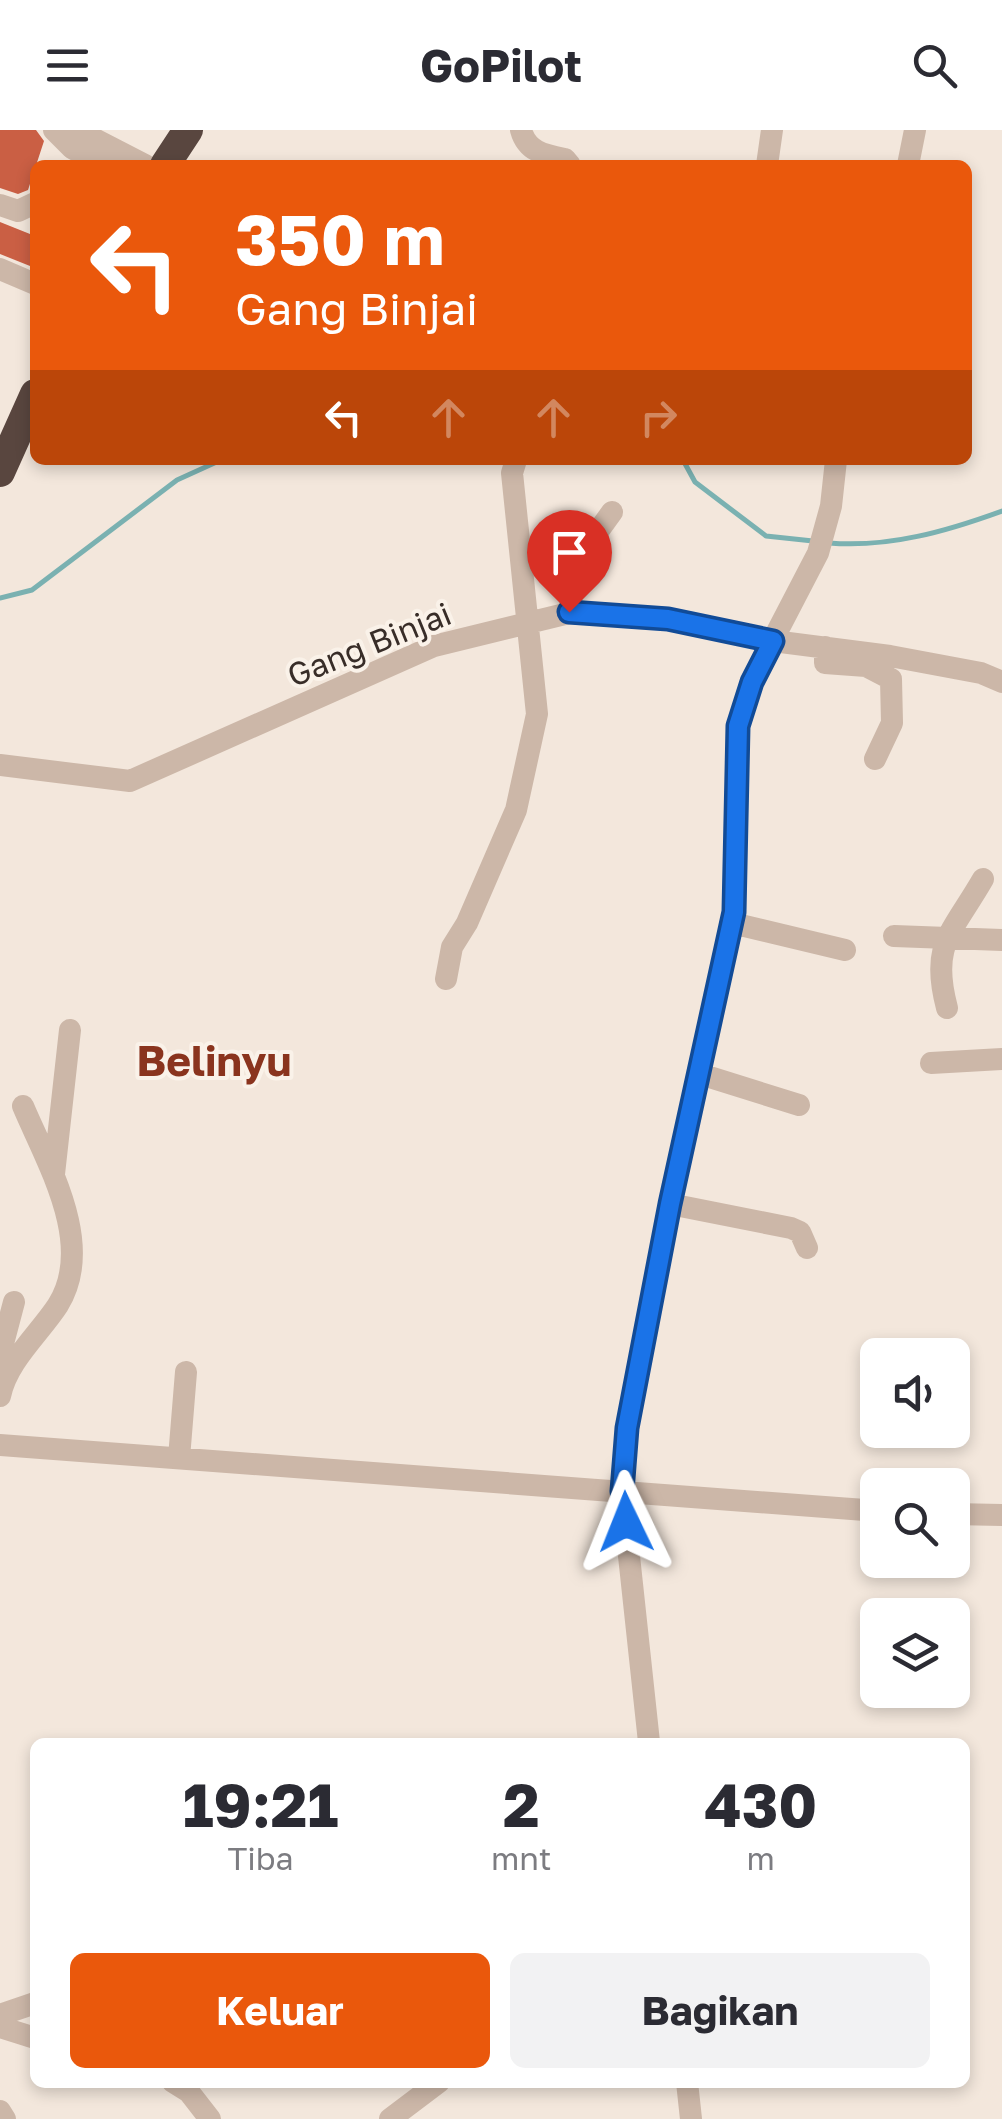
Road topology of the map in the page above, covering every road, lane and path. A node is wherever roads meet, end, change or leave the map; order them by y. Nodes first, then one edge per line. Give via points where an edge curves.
1 (54, 130) edge
2 (188, 130) edge
3 (521, 130) edge
4 (772, 130) edge
5 (915, 130) edge
6 (73, 141) edge
7 (97, 160) edge
8 (130, 160) edge
9 (168, 160) edge
10 (566, 160) edge
11 (767, 160) edge
12 (909, 160) edge
13 (0, 205) edge
14 (30, 205) edge
15 (0, 269) edge
16 (30, 282) edge
17 (30, 405) edge
18 (515, 465) edge
19 (835, 465) edge
20 (0, 472) edge
21 (612, 512) dead end
22 (569, 612) junction
23 (526, 624) junction
24 (773, 641) junction
25 (826, 648) junction
26 (1002, 682) edge
27 (875, 759) dead end
28 (0, 765) edge
29 (983, 879) dead end
30 (732, 923) junction
31 (894, 936) dead end
32 (949, 938) junction
33 (1002, 940) edge
34 (846, 950) dead end
35 (446, 979) dead end
36 (947, 1008) dead end
37 (70, 1030) dead end
38 (1002, 1059) edge
39 (931, 1062) dead end
40 (700, 1074) junction
41 (799, 1105) dead end
42 (22, 1106) dead end
43 (54, 1178) junction
44 (670, 1204) junction
45 (806, 1248) dead end
46 (14, 1302) dead end
47 (0, 1355) edge
48 (186, 1372) dead end
49 (0, 1396) edge
50 (0, 1445) edge
51 (179, 1458) junction
52 (622, 1491) junction
53 (860, 1509) edge
54 (970, 1515) edge
55 (1002, 1516) edge
56 (649, 1738) edge
57 (30, 2005) edge
58 (0, 2015) edge
59 (0, 2028) edge
60 (30, 2037) edge
61 (183, 2088) edge
62 (431, 2088) edge
63 (688, 2088) edge
64 (0, 2111) edge
65 (5, 2119) edge
66 (210, 2119) edge
67 (390, 2119) edge
68 (691, 2119) edge

1 - 6 street
2 - 9 highway
3 - 10 street via 539,154
4 - 11 street
5 - 12 street
6 - 7 street
6 - 8 street
13 - 14 street via 18,211
15 - 16 street
17 - 20 highway
18 - 23 street
19 - 24 street via 821,544
21 - 22 street via 578,559
22 - 23 street, Gang Binjai
22 - 24 street, Gang Binjai via 668,619
23 - 28 street, Gang Binjai via 434,646 130,782
23 - 35 street via 536,714 516,810 452,947
24 - 25 street, Gang Binjai
24 - 30 street via 738,726
25 - 26 street, Gang Binjai
25 - 27 street via 825,663 866,666 890,679 892,723
29 - 32 street
30 - 34 street
30 - 40 street
31 - 32 street
32 - 33 street
32 - 36 street via 938,964
37 - 43 street
38 - 39 street
40 - 41 street
40 - 44 street
42 - 43 street
43 - 49 street via 73,1262 56,1308
44 - 45 street via 791,1228
44 - 52 street via 627,1428
46 - 47 street
48 - 51 street
50 - 51 street
51 - 52 street
52 - 53 street
52 - 56 street
54 - 55 street
57 - 58 street
59 - 60 street
61 - 66 street
62 - 67 street
63 - 68 street
64 - 65 street

